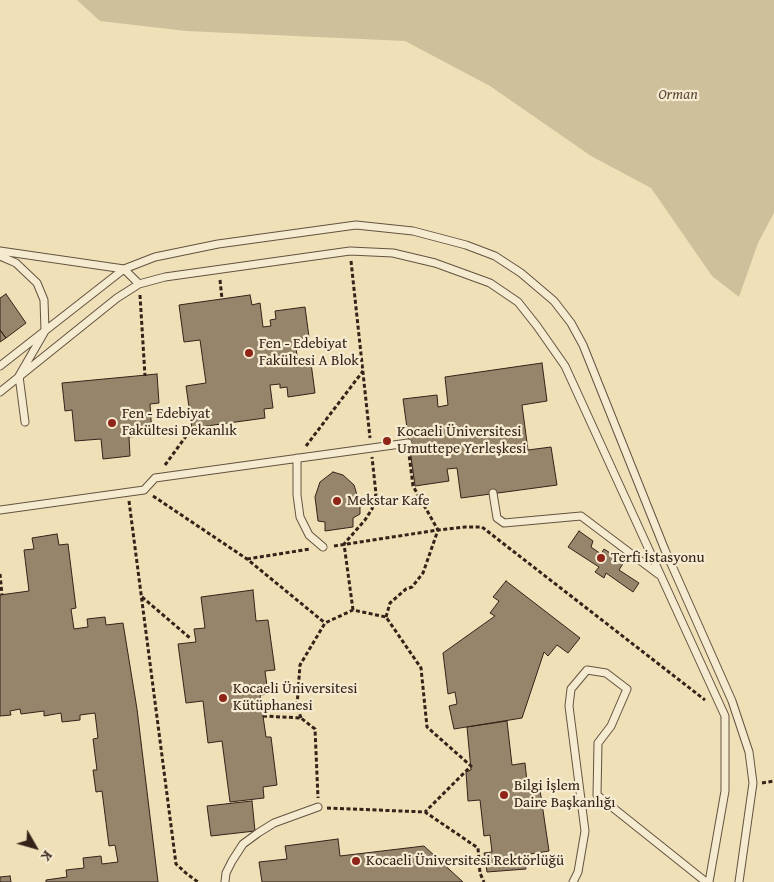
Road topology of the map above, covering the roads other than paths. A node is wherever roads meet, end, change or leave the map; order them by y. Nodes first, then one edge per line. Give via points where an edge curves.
1 (0, 251) edge
2 (0, 256) edge
3 (124, 270) junction
4 (139, 284) junction
5 (45, 331) junction
6 (0, 366) edge
7 (19, 376) junction
8 (0, 392) edge
9 (25, 422) dead end
10 (408, 443) road end
11 (297, 458) junction
12 (493, 493) dead end
13 (0, 510) edge
14 (323, 547) road end
15 (660, 575) junction
16 (318, 807) road end
17 (225, 882) edge
18 (573, 882) edge
19 (707, 882) edge
20 (739, 882) edge

1 - 3 lane
2 - 5 lane via 16,263 37,283 44,300
3 - 4 lane
3 - 5 lane
3 - 20 lane via 155,258 218,244 356,226 413,231 495,256 521,273 554,302 583,345 666,550 732,701 749,752 753,784
4 - 7 lane
4 - 15 lane via 165,277 350,251 393,253 435,263 490,283 518,302 565,366
5 - 6 lane
5 - 7 lane
7 - 8 lane
7 - 9 lane
10 - 11 lane
11 - 13 lane via 155,478 144,490
11 - 14 lane via 300,516 309,535
12 - 15 lane via 497,518 504,523 581,516
15 - 19 lane via 725,716 725,791
16 - 17 lane via 274,822 243,844 226,873
18 - 19 lane via 578,872 585,831 569,706 571,689 587,670 606,673 627,690 611,726 598,743 597,795

